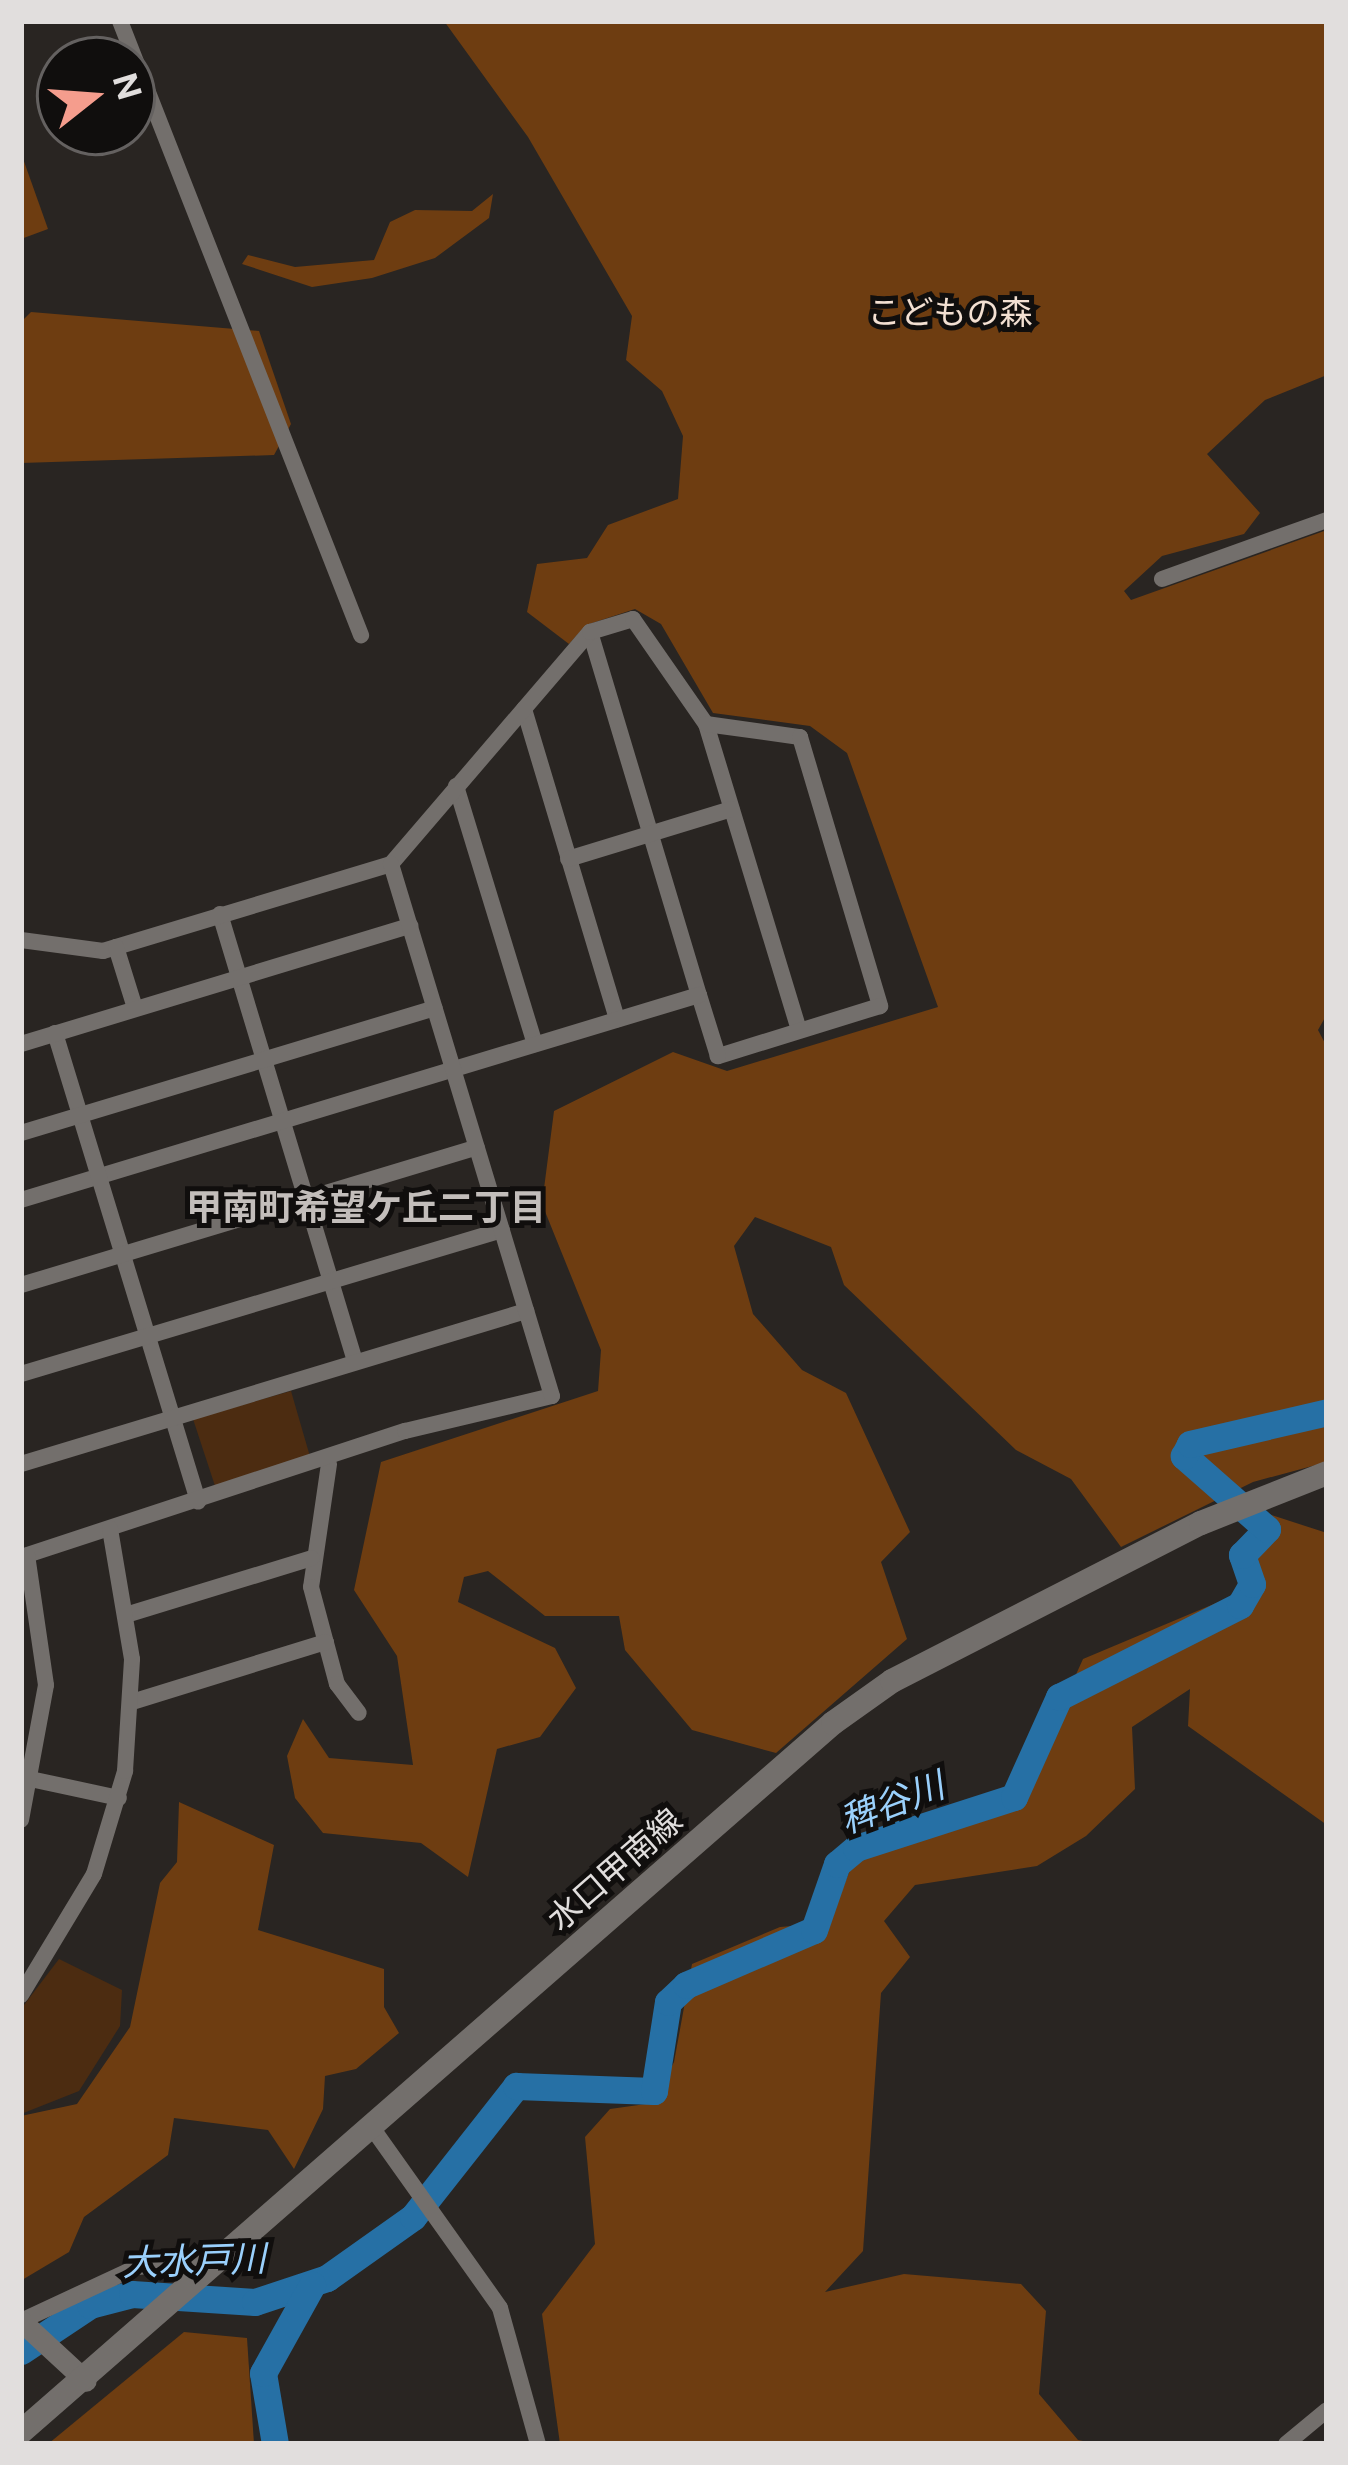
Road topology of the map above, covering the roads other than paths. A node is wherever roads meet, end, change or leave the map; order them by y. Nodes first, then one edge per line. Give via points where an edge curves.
1 (120, 21) edge
2 (1327, 520) edge
3 (1162, 579) dead end
4 (590, 632) junction
5 (361, 635) dead end
6 (524, 709) junction
7 (706, 724) junction
8 (457, 786) junction
9 (732, 809) junction
10 (651, 834) junction
11 (568, 859) junction
12 (391, 864) junction
13 (220, 914) junction
14 (410, 926) junction
15 (21, 940) edge
16 (116, 947) junction
17 (239, 978) junction
18 (699, 995) junction
19 (435, 1008) junction
20 (135, 1009) junction
21 (617, 1019) junction
22 (799, 1030) junction
23 (55, 1033) junction
24 (21, 1044) edge
25 (535, 1044) junction
26 (264, 1060) junction
27 (453, 1069) junction
28 (80, 1116) junction
29 (283, 1121) junction
30 (21, 1133) edge
31 (477, 1147) junction
32 (98, 1177) junction
33 (306, 1198) junction
34 (21, 1200) edge
35 (502, 1229) junction
36 (122, 1254) junction
37 (330, 1280) junction
38 (21, 1285) edge
39 (526, 1311) junction
40 (146, 1336) junction
41 (355, 1362) junction
42 (21, 1374) edge
43 (172, 1418) junction
44 (21, 1464) edge
45 (328, 1464) junction
46 (1327, 1473) edge
47 (198, 1502) junction
48 (110, 1529) junction
49 (24, 1556) edge
50 (312, 1558) junction
51 (129, 1614) junction
52 (326, 1642) junction
53 (133, 1702) junction
54 (359, 1713) dead end
55 (27, 1778) edge
56 (119, 1798) junction
57 (21, 1820) edge
58 (21, 1995) edge
59 (373, 2129) junction
60 (224, 2260) junction
61 (24, 2324) edge
62 (86, 2381) junction
63 (1327, 2410) edge
64 (21, 2432) edge
65 (538, 2444) edge
66 (1286, 2444) edge

1 - 5 street
2 - 3 street
4 - 6 street
4 - 7 street via 633,619
4 - 10 street
6 - 8 street
6 - 11 street
7 - 9 street
7 - 22 street via 800,736 880,1006
8 - 12 street
8 - 25 street
9 - 10 street
9 - 22 street
10 - 11 street
10 - 18 street
11 - 21 street
12 - 13 street
12 - 14 street
13 - 16 street
13 - 17 street
14 - 17 street
14 - 19 street
15 - 16 street
16 - 20 street
17 - 20 street
17 - 26 street
18 - 21 street
18 - 22 street via 718,1056
19 - 26 street
19 - 27 street
20 - 23 street
21 - 25 street
23 - 24 street
23 - 28 street
25 - 27 street
26 - 28 street
26 - 29 street
27 - 29 street
27 - 31 street
28 - 30 street
28 - 32 street
29 - 32 street
29 - 33 street
31 - 33 street
31 - 35 street
32 - 34 street
32 - 36 street
33 - 36 street
33 - 37 street
35 - 37 street
35 - 39 street
36 - 38 street
36 - 40 street
37 - 40 street
37 - 41 street
39 - 41 street
39 - 45 street via 552,1396 405,1431
40 - 42 street
40 - 43 street
41 - 43 street
43 - 44 street
43 - 47 street
45 - 47 street
45 - 50 street
46 - 59 main road, 水口甲南線 via 1222,1513 892,1681 833,1723
47 - 48 street
48 - 49 street
48 - 51 street
49 - 55 street via 46,1658
50 - 51 street
50 - 52 street
51 - 53 street
52 - 53 street
52 - 54 street
53 - 56 street
55 - 56 street
55 - 57 street
56 - 58 street via 68,1928
59 - 60 main road, 水口甲南線
59 - 65 street via 500,2308
60 - 61 street via 137,2267
60 - 62 main road, 水口甲南線
61 - 62 street
62 - 64 main road, 水口甲南線
63 - 66 street

